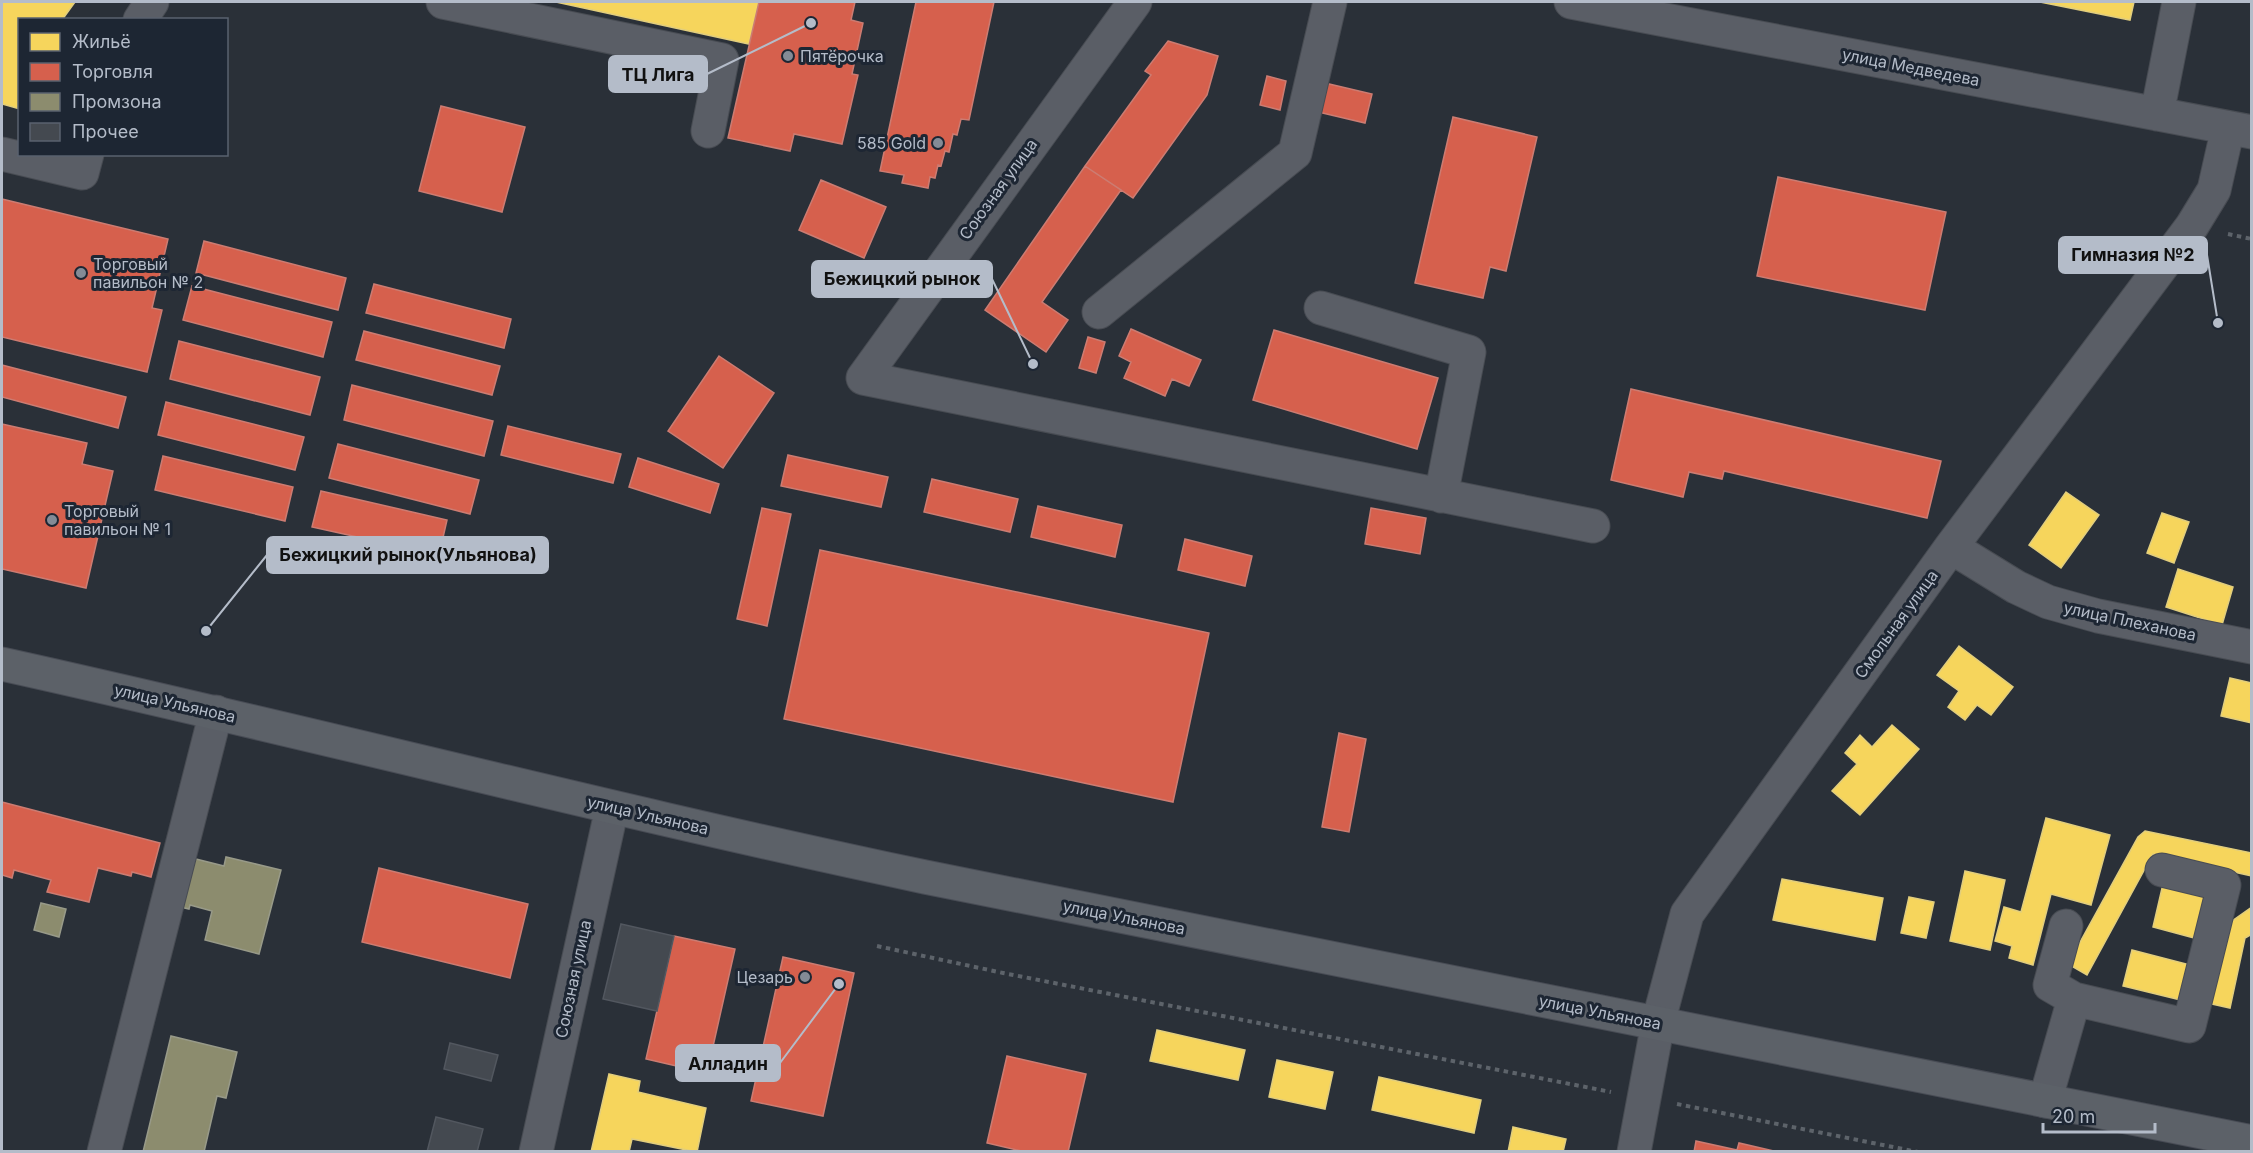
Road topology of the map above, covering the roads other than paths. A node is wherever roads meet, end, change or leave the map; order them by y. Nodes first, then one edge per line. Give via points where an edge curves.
1 (152, 2) edge
2 (443, 2) edge
3 (1135, 2) edge
4 (1330, 2) edge
5 (1571, 2) edge
6 (2179, 2) edge
7 (141, 18) edge
8 (2157, 114) junction
9 (2240, 130) edge
10 (708, 131) dead end
11 (2, 154) edge
12 (86, 156) edge
13 (1321, 308) dead end
14 (1099, 312) dead end
15 (1441, 496) junction
16 (1593, 526) dead end
17 (1951, 548) junction
18 (2252, 646) edge
19 (2, 664) edge
20 (216, 712) junction
21 (612, 808) junction
22 (2162, 870) dead end
23 (2066, 926) dead end
24 (2074, 999) junction
25 (1658, 1023) junction
26 (2045, 1101) junction
27 (2252, 1142) edge
28 (104, 1152) edge
29 (536, 1152) edge
30 (1634, 1152) edge

1 - 7 street
2 - 10 street via 722,60
3 - 15 street, Союзная улица via 863,378
4 - 14 street via 1295,153
5 - 8 street, улица Медведева
6 - 8 street
8 - 9 street, улица Медведева
9 - 17 street, Смольная улица via 2214,190 2192,226
11 - 12 street via 82,172
13 - 15 street via 1470,352
15 - 16 street
17 - 18 street, улица Плеханова via 2048,602 2098,616
17 - 25 street, Смольная улица via 1687,914
19 - 20 main road, улица Ульянова
20 - 21 main road, улица Ульянова
20 - 28 street
21 - 25 main road, улица Ульянова via 924,876
21 - 29 street, Союзная улица
22 - 24 street via 2224,885 2189,1026
23 - 24 street via 2049,985
24 - 26 street
25 - 26 main road, улица Ульянова
25 - 30 street, Смольная улица
26 - 27 main road, улица Ульянова

